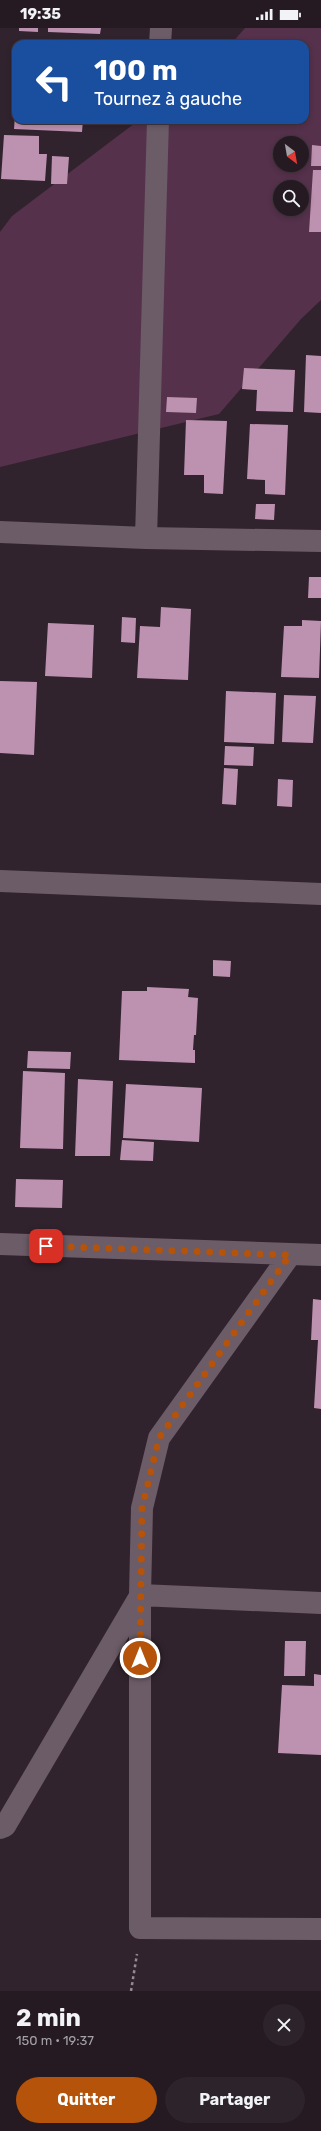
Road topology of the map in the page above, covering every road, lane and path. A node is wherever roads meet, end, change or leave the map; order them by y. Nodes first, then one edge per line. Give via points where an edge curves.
1 (161, 28) edge
2 (160, 40) edge
3 (158, 124) edge
4 (0, 532) edge
5 (146, 538) junction
6 (321, 541) edge
7 (0, 881) edge
8 (321, 894) edge
9 (0, 1244) edge
10 (290, 1255) junction
11 (321, 1256) edge
12 (140, 1595) junction
13 (321, 1603) edge
14 (0, 1828) edge
15 (140, 1928) junction
16 (321, 1929) edge
17 (131, 1991) edge

1 - 2 street
3 - 5 street
4 - 5 street
5 - 6 street
7 - 8 street
9 - 10 street
10 - 11 street
10 - 12 street via 159,1438 142,1508
12 - 13 street
12 - 14 street via 5,1826
12 - 15 street
15 - 16 street
15 - 17 path

